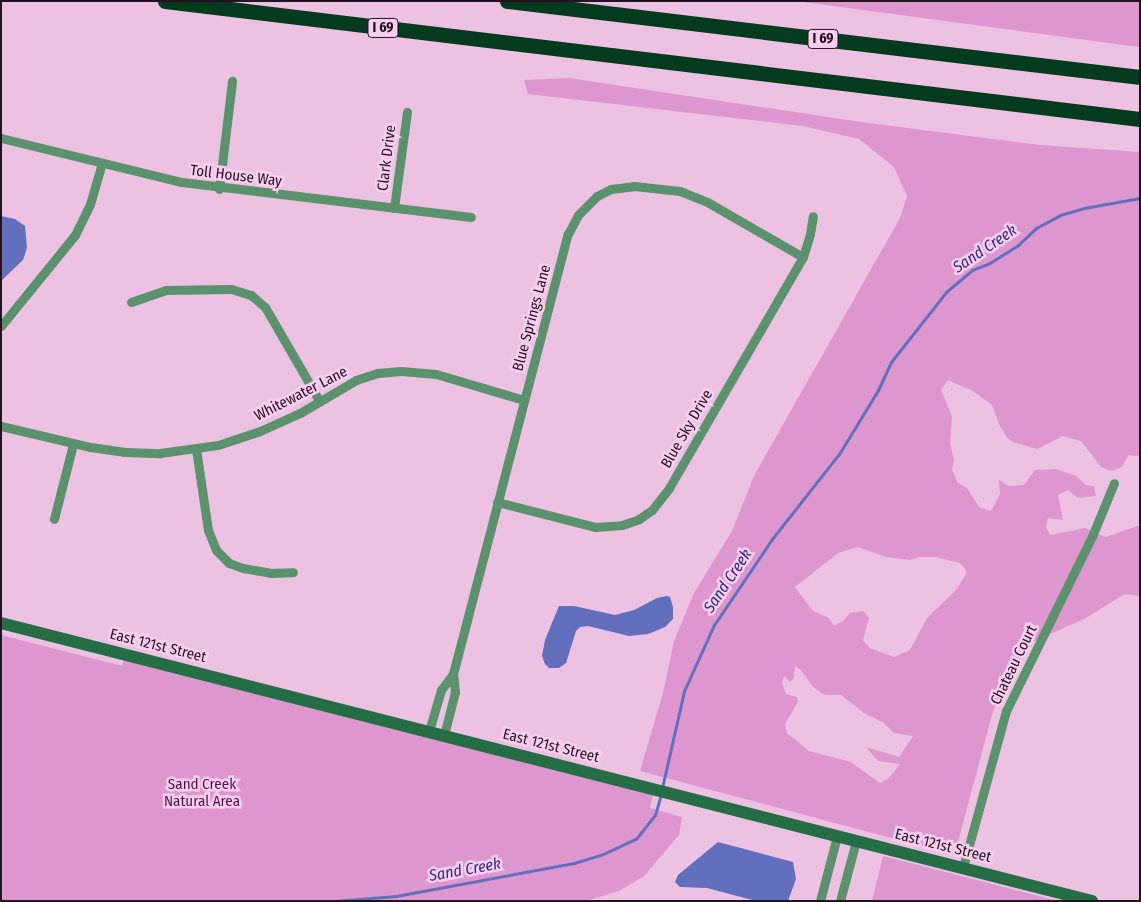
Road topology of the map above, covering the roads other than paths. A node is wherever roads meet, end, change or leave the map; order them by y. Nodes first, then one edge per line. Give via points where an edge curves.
1 (164, 1) edge
2 (507, 1) edge
3 (1140, 77) edge
4 (232, 81) dead end
5 (406, 112) dead end
6 (1140, 119) edge
7 (1, 138) edge
8 (102, 163) junction
9 (219, 188) junction
10 (394, 208) junction
11 (813, 216) dead end
12 (471, 217) dead end
13 (803, 257) junction
14 (131, 302) dead end
15 (1, 326) edge
16 (320, 400) junction
17 (524, 400) junction
18 (1, 426) edge
19 (73, 444) junction
20 (196, 449) junction
21 (1114, 483) dead end
22 (497, 502) junction
23 (54, 519) dead end
24 (293, 572) dead end
25 (1, 623) edge
26 (453, 674) junction
27 (429, 731) junction
28 (444, 735) junction
29 (837, 836) junction
30 (856, 841) junction
31 (963, 867) junction
32 (820, 901) edge
33 (840, 901) edge
34 (1092, 901) edge

1 - 6 highway, I 69
2 - 3 highway, I 69
4 - 9 street
5 - 10 street, Clark Drive
7 - 8 street, Toll House Way
8 - 9 street, Toll House Way
8 - 15 street via 90,204 75,236
9 - 10 street, Toll House Way
10 - 12 street, Toll House Way
11 - 13 street, Blue Sky Drive
13 - 17 street, Blue Springs Lane via 709,203 680,191 634,186 611,189 597,196 578,215 568,234
13 - 22 street, Blue Sky Drive via 669,488 652,510 622,525 595,527
14 - 16 street via 166,290 231,290 250,295 266,307
16 - 17 street, Whitewater Lane via 367,376 401,371 436,374
16 - 20 street, Whitewater Lane via 260,431
17 - 22 street, Blue Springs Lane
18 - 19 street, Whitewater Lane
19 - 20 street, Whitewater Lane via 142,453
19 - 23 street
20 - 24 street via 208,530 222,558 257,572
21 - 31 street, Chateau Court via 1093,534 1002,720
22 - 26 street, Blue Springs Lane
25 - 27 street, East 121st Street
26 - 27 street, Blue Springs Lane via 441,690
26 - 28 street, Blue Springs Lane via 455,692
27 - 28 street, East 121st Street
28 - 29 street, East 121st Street
29 - 30 street, East 121st Street
29 - 32 street
30 - 31 street, East 121st Street
30 - 33 street
31 - 34 street, East 121st Street

